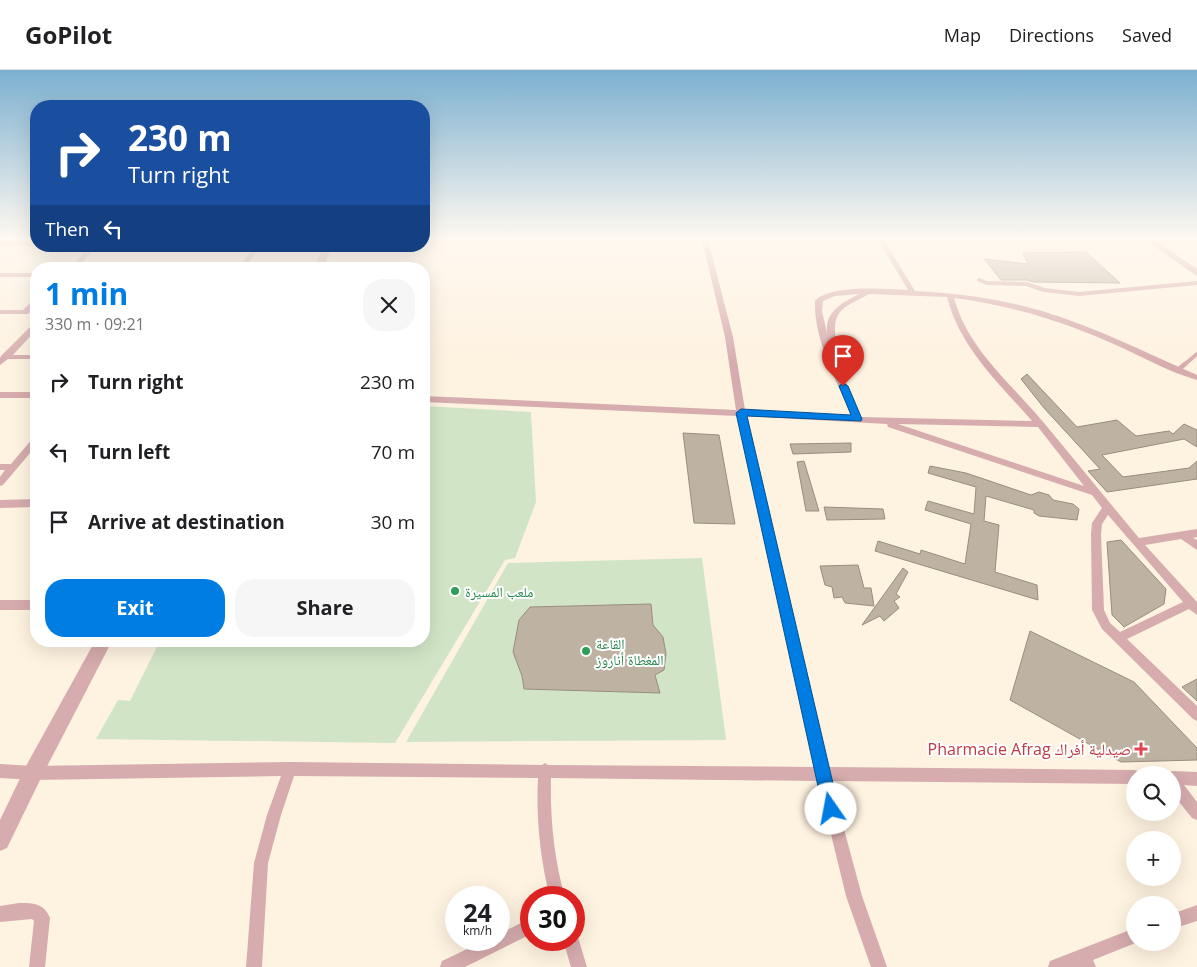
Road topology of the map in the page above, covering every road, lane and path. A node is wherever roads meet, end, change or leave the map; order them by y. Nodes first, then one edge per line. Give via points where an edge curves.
1 (716, 282) edge
2 (906, 282) edge
3 (984, 282) edge
4 (1197, 283) edge
5 (868, 292) junction
6 (912, 292) junction
7 (950, 296) junction
8 (30, 307) edge
9 (0, 312) edge
10 (25, 312) junction
11 (30, 312) edge
12 (820, 318) junction
13 (830, 319) junction
14 (30, 332) edge
15 (829, 352) junction
16 (1197, 354) edge
17 (30, 358) edge
18 (3, 360) edge
19 (1178, 370) junction
20 (1197, 378) edge
21 (0, 395) edge
22 (30, 395) edge
23 (430, 399) edge
24 (741, 413) junction
25 (857, 419) junction
26 (881, 421) junction
27 (1040, 424) junction
28 (30, 447) edge
29 (0, 467) edge
30 (14, 467) junction
31 (0, 483) edge
32 (1093, 492) junction
33 (0, 504) edge
34 (30, 504) edge
35 (1107, 508) junction
36 (1197, 533) edge
37 (1182, 535) junction
38 (1138, 542) junction
39 (1197, 546) edge
40 (0, 605) edge
41 (30, 605) edge
42 (1194, 606) edge
43 (1118, 638) junction
44 (101, 647) edge
45 (1197, 715) edge
46 (290, 768) junction
47 (544, 770) junction
48 (0, 771) edge
49 (33, 773) junction
50 (824, 774) junction
51 (1126, 777) edge
52 (1181, 779) edge
53 (1197, 779) edge
54 (1181, 791) edge
55 (1197, 813) edge
56 (0, 841) edge
57 (555, 886) edge
58 (1197, 912) edge
59 (0, 914) edge
60 (1181, 918) edge
61 (520, 931) edge
62 (1126, 941) edge
63 (574, 951) edge
64 (1085, 962) edge
65 (37, 967) edge
66 (254, 967) edge
67 (448, 967) edge
68 (579, 967) edge
69 (879, 967) edge
70 (1056, 967) edge

1 - 24 street
2 - 6 street
3 - 4 lane via 1027,284 1044,290 1079,294
5 - 6 street
5 - 12 street via 824,297 818,305
5 - 13 street via 843,306
6 - 7 street
7 - 19 street via 1048,315 1097,333
7 - 27 street via 962,331
8 - 10 street
9 - 10 street
10 - 11 street
12 - 13 street
12 - 15 street
13 - 15 street via 834,348
14 - 18 street
15 - 25 street
16 - 19 lane
17 - 18 street
19 - 20 street
21 - 22 street
23 - 24 street
24 - 25 street
24 - 50 street
25 - 26 street
26 - 27 street
26 - 32 street
27 - 32 street
28 - 30 street
29 - 30 street
30 - 31 street
32 - 35 street
33 - 34 street
35 - 38 street
35 - 43 street via 1097,523 1096,534 1098,610 1106,626
36 - 37 street
37 - 38 street
37 - 39 street
38 - 42 street
40 - 41 street
42 - 43 street
43 - 45 street
44 - 49 street
46 - 47 street
46 - 49 street
46 - 66 street via 261,863
47 - 50 street
47 - 57 street via 547,846
48 - 49 street
49 - 56 street
50 - 51 street
50 - 69 street via 854,896
52 - 53 street
54 - 55 street
58 - 60 street
59 - 65 street via 36,911 42,918
61 - 67 street
62 - 64 street
63 - 68 street
64 - 70 street

